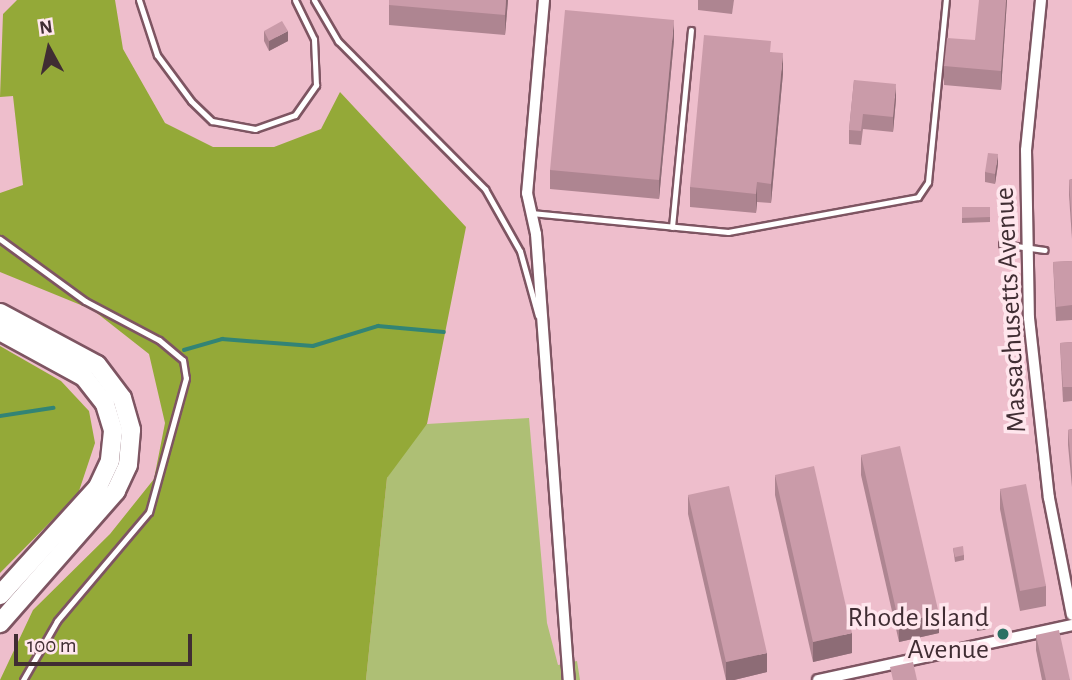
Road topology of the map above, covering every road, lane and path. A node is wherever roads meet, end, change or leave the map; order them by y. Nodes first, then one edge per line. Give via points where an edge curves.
1 (139, 0) edge
2 (295, 0) edge
3 (314, 0) edge
4 (544, 0) edge
5 (946, 0) edge
6 (1041, 0) edge
7 (691, 30) dead end
8 (531, 213) junction
9 (672, 227) junction
10 (0, 239) edge
11 (1002, 244) dead end
12 (1026, 244) junction
13 (1045, 250) dead end
14 (0, 313) edge
15 (543, 329) junction
16 (0, 331) edge
17 (0, 595) edge
18 (1072, 615) edge
19 (0, 623) edge
20 (1072, 625) edge
21 (23, 680) edge
22 (569, 680) edge
23 (818, 680) edge

1 - 2 lane via 157,55 191,101 212,121 255,130 295,115 316,85 314,39
3 - 15 lane via 338,41 485,189 520,251
4 - 8 street via 527,193
5 - 9 lane via 926,191 908,201 728,232
6 - 12 street, Massachusetts Avenue via 1028,106
7 - 9 lane
8 - 9 lane
8 - 15 street
10 - 21 lane via 85,301 159,340 183,360 186,378 149,512 57,621
11 - 12 lane
12 - 13 lane
12 - 18 street, Massachusetts Avenue via 1041,445
14 - 19 main road via 97,365 122,398 131,430 128,465 116,491
15 - 22 street
16 - 17 main road via 84,377 105,404 113,431 110,461 98,487
20 - 23 street

